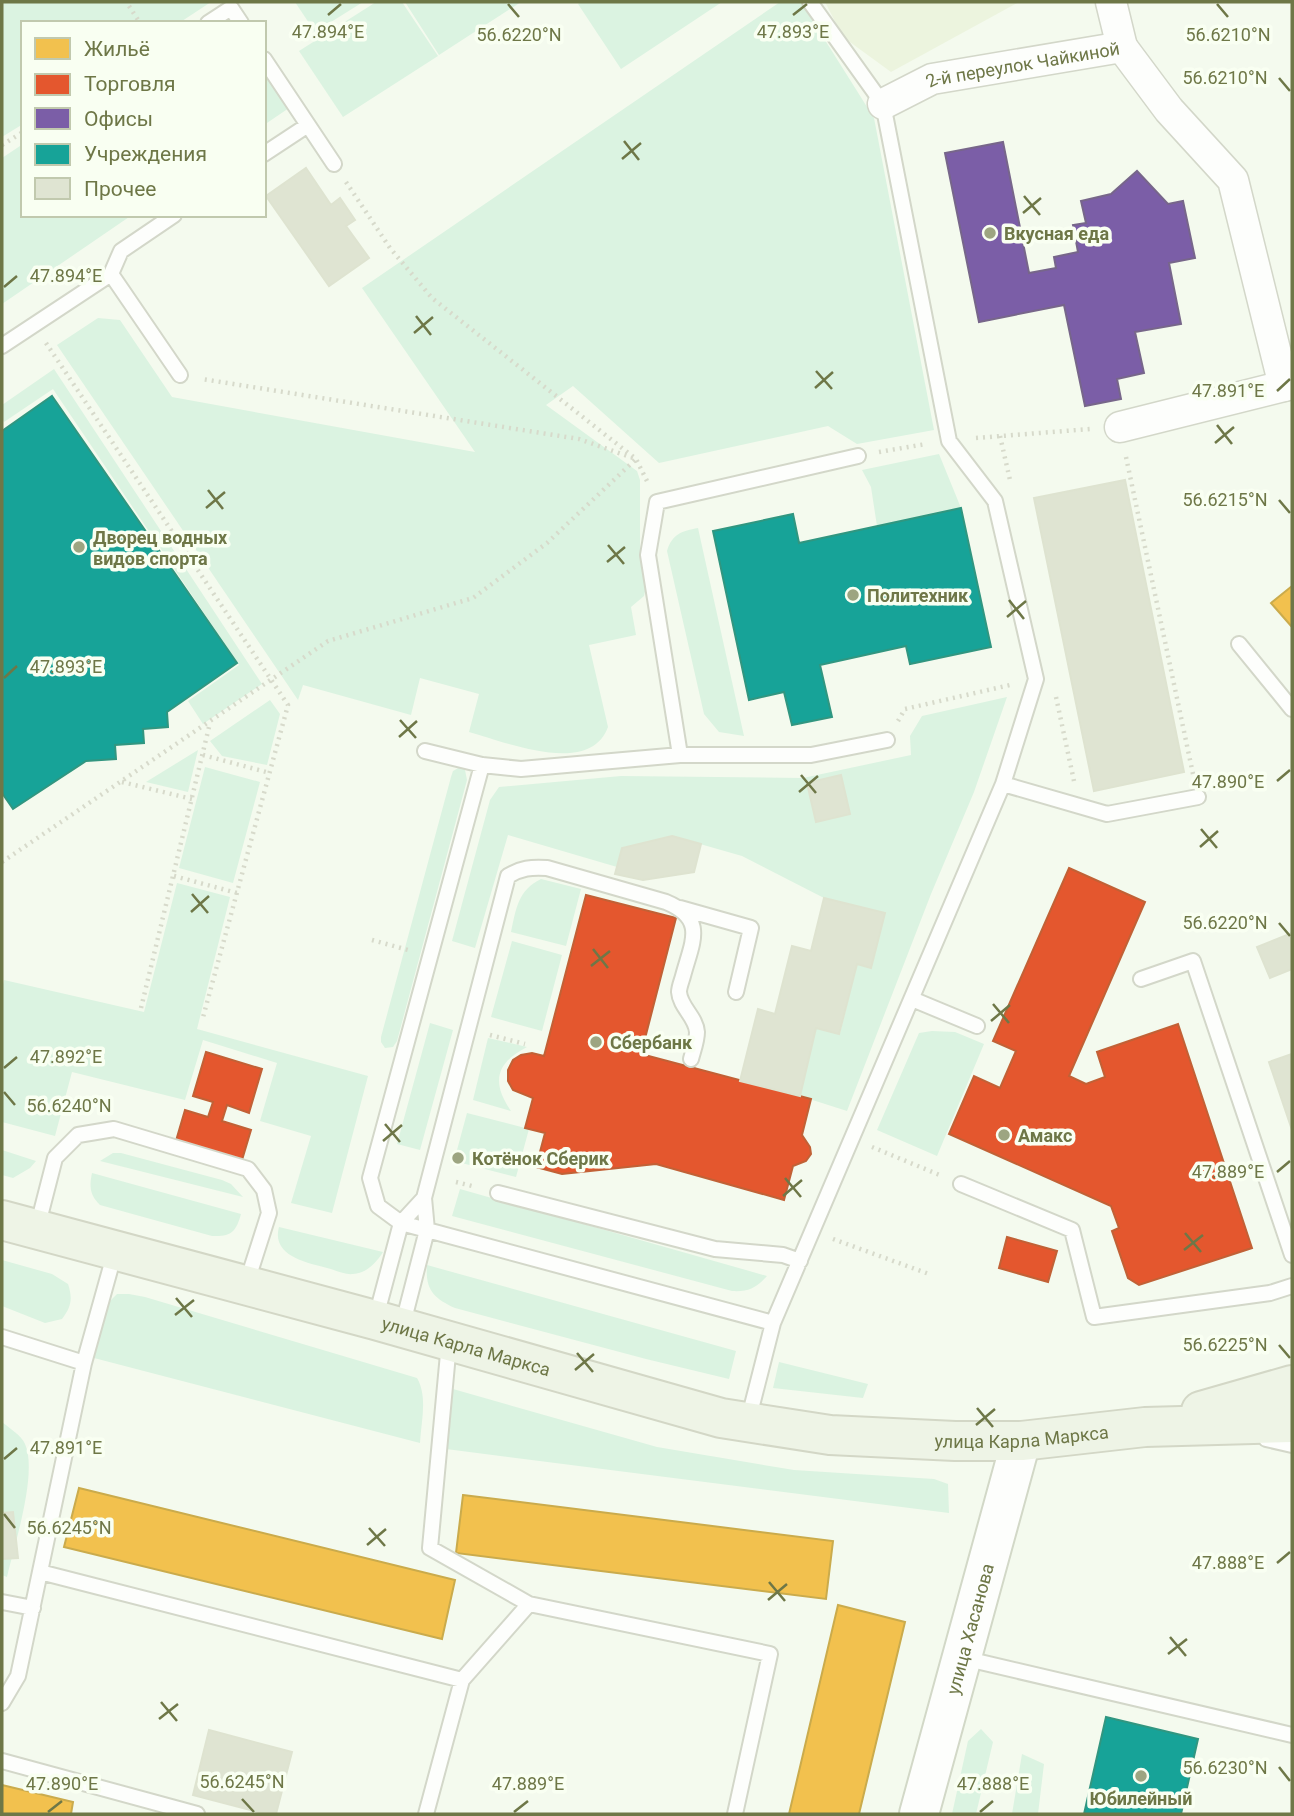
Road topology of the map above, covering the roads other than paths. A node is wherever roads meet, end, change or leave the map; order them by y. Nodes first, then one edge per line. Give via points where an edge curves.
1 (810, 2) edge
2 (1111, 2) edge
3 (211, 21) edge
4 (240, 21) edge
5 (1122, 47) junction
6 (266, 62) edge
7 (883, 104) junction
8 (308, 125) junction
9 (266, 153) edge
10 (334, 164) road end
11 (171, 217) edge
12 (111, 274) junction
13 (2, 346) edge
14 (180, 375) road end
15 (1288, 385) edge
16 (1120, 427) road end
17 (858, 456) road end
18 (1239, 644) dead end
19 (1292, 709) edge
20 (887, 740) road end
21 (425, 751) dead end
22 (680, 755) junction
23 (482, 765) junction
24 (1003, 784) junction
25 (1198, 797) road end
26 (679, 908) junction
27 (1142, 979) dead end
28 (736, 992) dead end
29 (912, 999) junction
30 (977, 1026) dead end
31 (691, 1059) dead end
32 (961, 1184) dead end
33 (498, 1193) dead end
34 (424, 1198) junction
35 (401, 1223) junction
36 (19, 1224) edge
37 (427, 1230) junction
38 (115, 1252) junction
39 (1292, 1255) edge
40 (800, 1261) junction
41 (246, 1286) junction
42 (1292, 1286) edge
43 (773, 1323) junction
44 (388, 1325) junction
45 (2, 1337) edge
46 (449, 1342) junction
47 (84, 1363) junction
48 (1292, 1385) edge
49 (748, 1423) junction
50 (1292, 1423) edge
51 (1210, 1425) junction
52 (1145, 1427) junction
53 (1021, 1441) junction
54 (1292, 1445) edge
55 (40, 1572) junction
56 (2, 1602) edge
57 (529, 1604) junction
58 (33, 1608) junction
59 (962, 1657) junction
60 (462, 1680) junction
61 (2, 1703) edge
62 (1292, 1735) edge
63 (2, 1761) edge
64 (197, 1814) edge
65 (426, 1814) edge
66 (735, 1814) edge
67 (919, 1814) edge

1 - 7 lane
2 - 5 street, 2-й переулок Чайкиной
3 - 4 lane via 231,8
5 - 7 street, 2-й переулок Чайкиной via 932,79
5 - 15 street via 1169,110 1233,180
6 - 8 lane
7 - 24 lane via 949,441 995,501 1036,679
8 - 9 lane
8 - 10 lane
11 - 12 lane via 121,251
12 - 13 lane
12 - 14 lane
15 - 16 street
17 - 22 lane via 657,502 648,555
18 - 19 lane
20 - 22 lane via 811,755
21 - 23 lane
22 - 23 lane via 521,769
23 - 35 lane via 370,1178 377,1206
24 - 25 lane via 1107,814
24 - 29 lane
26 - 28 lane via 751,928
26 - 31 lane via 692,920 695,933 679,991 697,1032
26 - 34 lane via 547,868 532,867 508,876
27 - 39 lane via 1193,961
29 - 30 lane
29 - 40 lane
32 - 42 lane via 1072,1230 1094,1317 1270,1293
33 - 40 lane via 715,1249 783,1255
34 - 35 lane
34 - 37 lane
35 - 37 lane
35 - 44 lane
36 - 38 main road, улица Карла Маркса
36 - 41 lane via 55,1158 79,1135 114,1129 248,1169 264,1190 269,1213
37 - 43 lane
37 - 44 lane
38 - 41 main road, улица Карла Маркса
38 - 47 lane
40 - 43 lane
41 - 44 main road, улица Карла Маркса
43 - 49 lane
44 - 46 main road, улица Карла Маркса
45 - 47 lane
46 - 49 main road, улица Карла Маркса
46 - 57 lane via 429,1548
47 - 55 lane
48 - 52 main road, улица Карла Маркса
49 - 53 main road, улица Карла Маркса via 830,1435
50 - 51 main road, улица Карла Маркса
51 - 52 main road, улица Карла Маркса
51 - 54 lane
52 - 53 main road, улица Карла Маркса
53 - 59 street, улица Хасанова
55 - 58 lane
55 - 60 lane
56 - 58 lane
57 - 60 lane
57 - 66 lane via 770,1654
58 - 61 lane via 18,1676
59 - 62 lane
59 - 67 street, улица Хасанова
60 - 65 lane
63 - 64 lane

